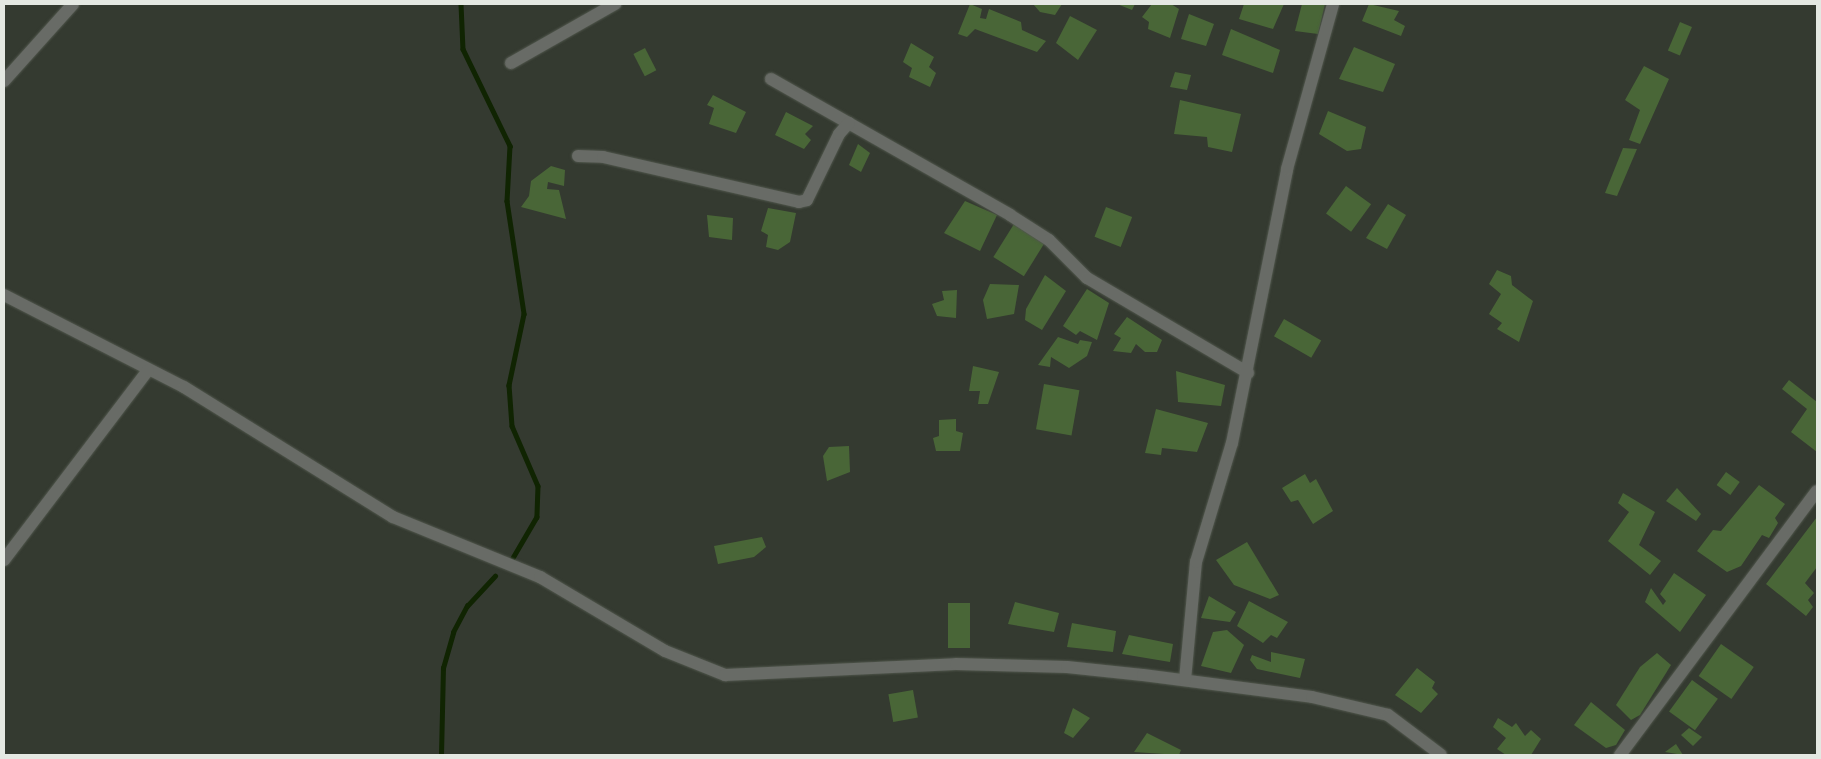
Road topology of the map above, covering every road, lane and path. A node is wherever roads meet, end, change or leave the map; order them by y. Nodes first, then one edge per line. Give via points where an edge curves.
1 (73, 4) edge
2 (615, 4) edge
3 (1333, 4) edge
4 (511, 63) dead end
5 (772, 79) dead end
6 (4, 81) edge
7 (849, 123) junction
8 (578, 156) dead end
9 (4, 295) edge
10 (148, 370) junction
11 (1248, 373) junction
12 (1817, 491) edge
13 (4, 560) edge
14 (1185, 680) junction
15 (1441, 755) edge
16 (1620, 755) edge

1 - 6 street
2 - 4 street
3 - 11 street via 1287,169
5 - 7 street
7 - 8 street via 838,134 807,200 799,202 603,157
7 - 11 street via 1010,215 1049,240 1087,278
9 - 10 street
10 - 13 street
10 - 14 street via 262,434 392,517 540,577 665,651 725,675 956,664 1067,667
11 - 14 street via 1196,562
12 - 16 street
14 - 15 street via 1312,697 1388,715

